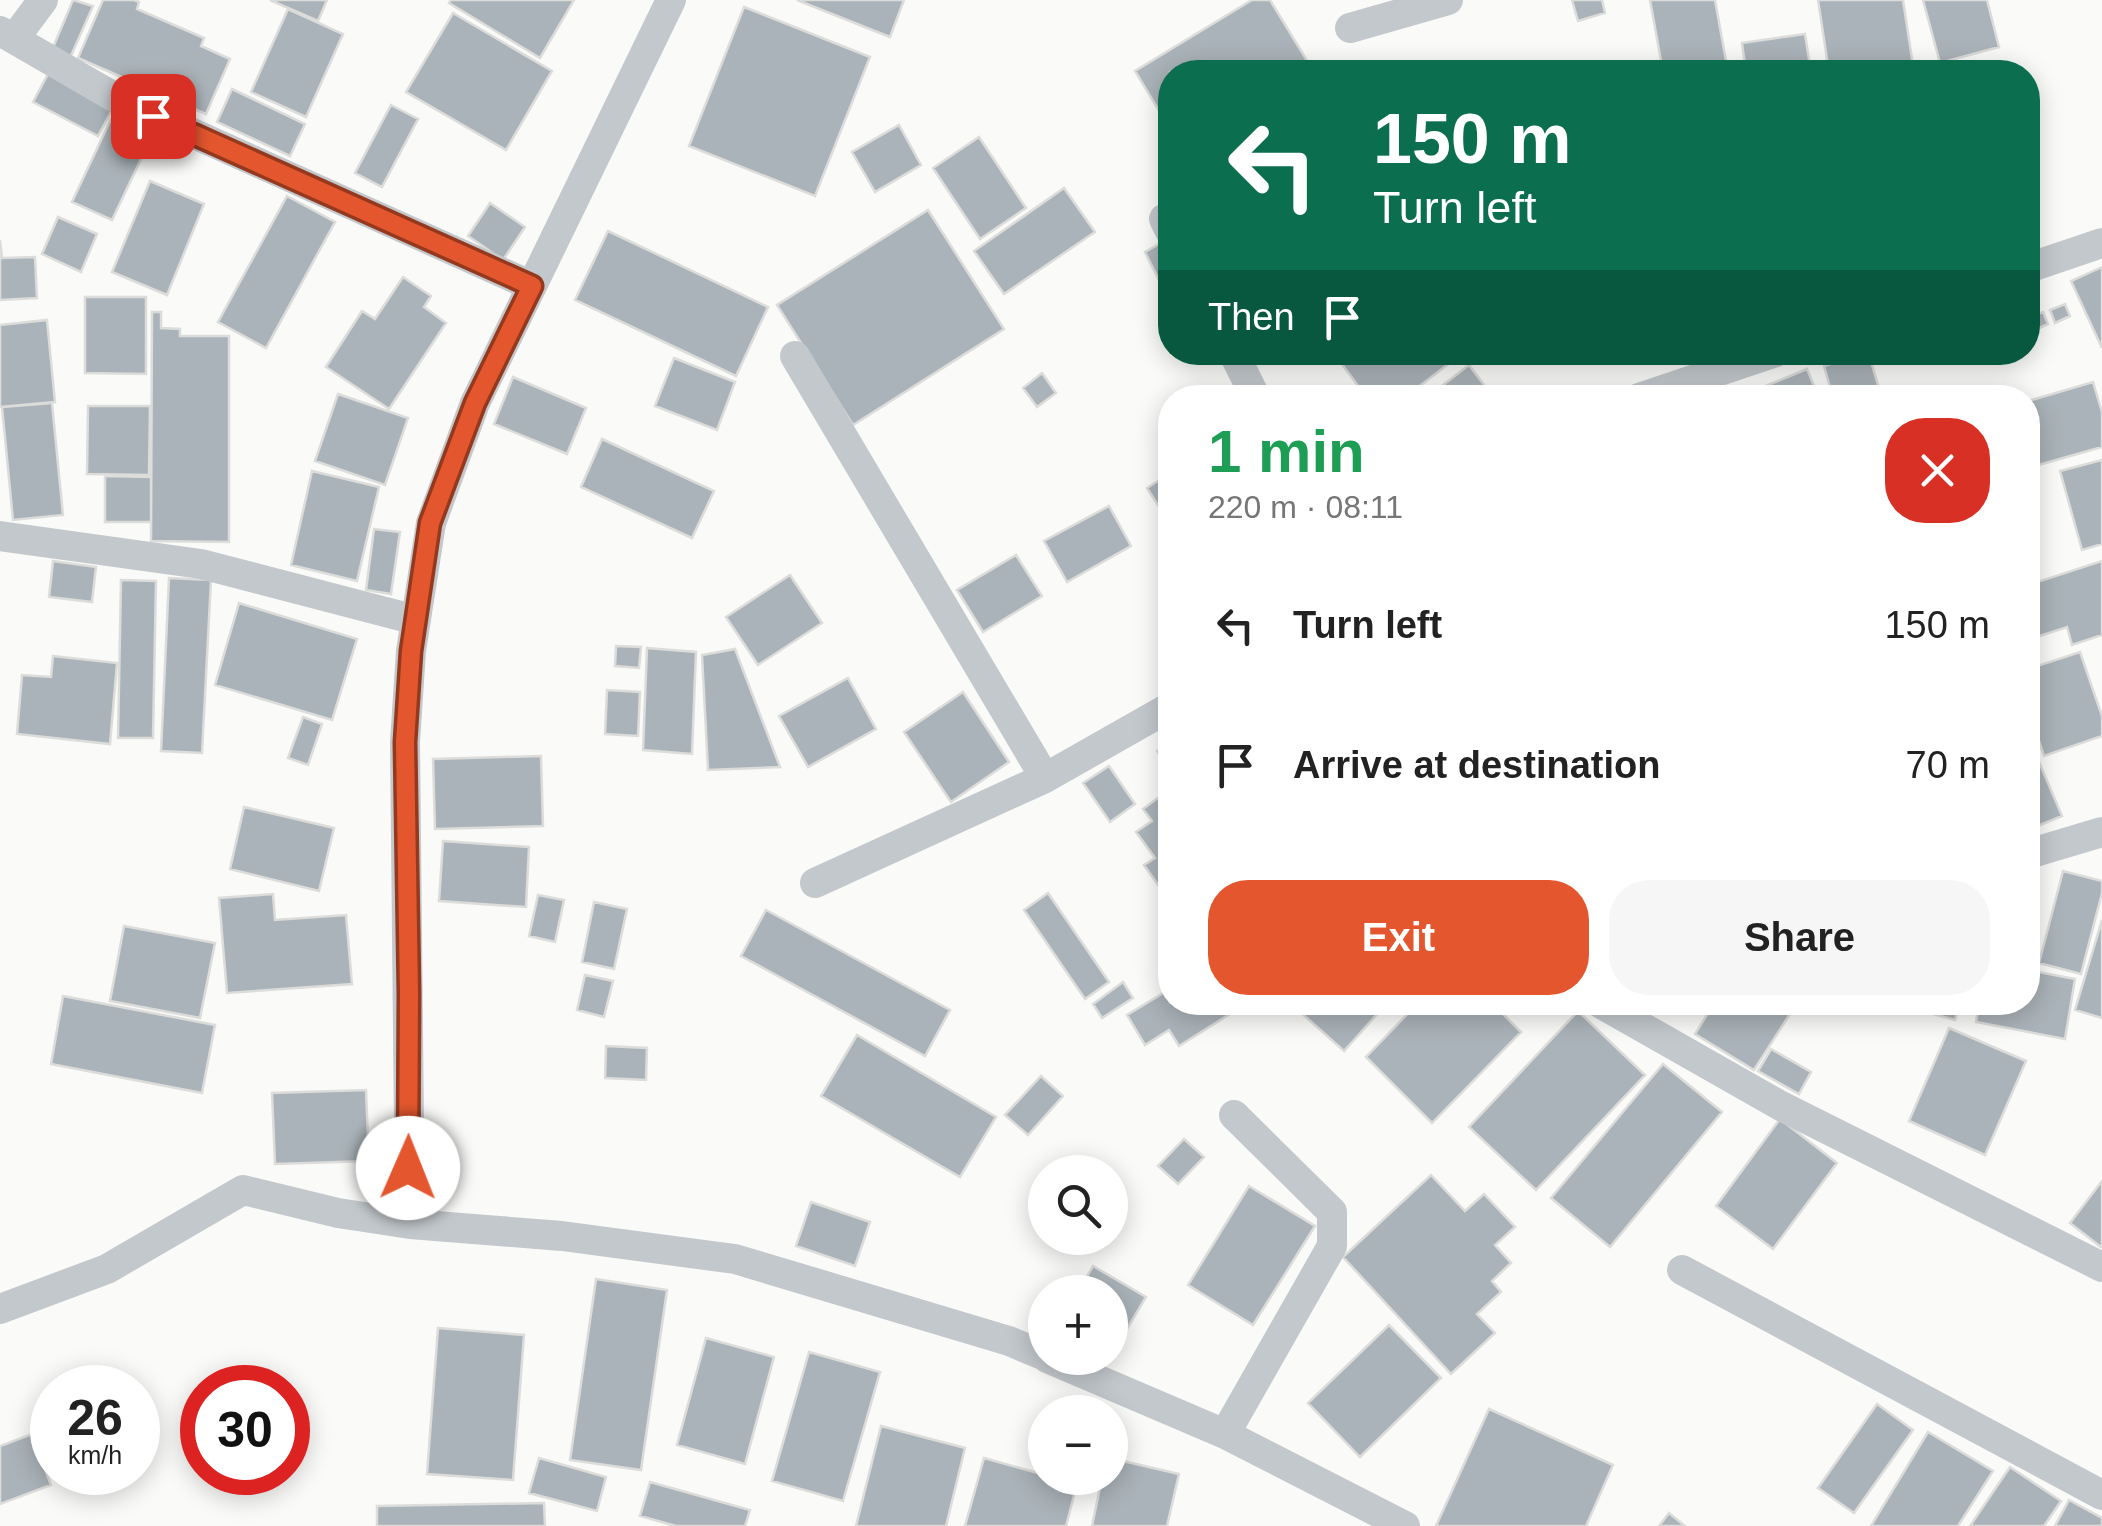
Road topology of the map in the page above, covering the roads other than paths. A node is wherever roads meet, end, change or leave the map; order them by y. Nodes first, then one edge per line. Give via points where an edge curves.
1 (43, 0) edge
2 (671, 0) edge
3 (1448, 0) edge
4 (1350, 28) dead end
5 (7, 35) edge
6 (2102, 243) edge
7 (2040, 264) edge
8 (532, 286) junction
9 (794, 356) dead end
10 (1737, 365) edge
11 (1678, 385) edge
12 (0, 536) edge
13 (416, 620) junction
14 (1158, 714) edge
15 (1045, 778) junction
16 (2102, 832) edge
17 (2040, 850) edge
18 (816, 883) dead end
19 (1621, 1015) edge
20 (1234, 1115) dead end
21 (410, 1224) junction
22 (2102, 1267) edge
23 (1682, 1270) dead end
24 (0, 1309) edge
25 (1028, 1349) edge
26 (1088, 1375) edge
27 (1226, 1434) junction
28 (2102, 1495) edge
29 (1405, 1526) edge

1 - 5 street
2 - 8 street
3 - 4 street
5 - 8 street via 121,102
6 - 7 street
8 - 13 street via 475,403 430,523
9 - 15 street
10 - 11 street
12 - 13 street via 201,564
13 - 21 street via 405,742
14 - 15 street
15 - 18 street
16 - 17 street
19 - 22 street via 1781,1106
20 - 27 street via 1332,1212 1332,1246
21 - 24 street via 243,1190 107,1268
21 - 25 street via 735,1259
23 - 28 street
26 - 27 street
27 - 29 street

